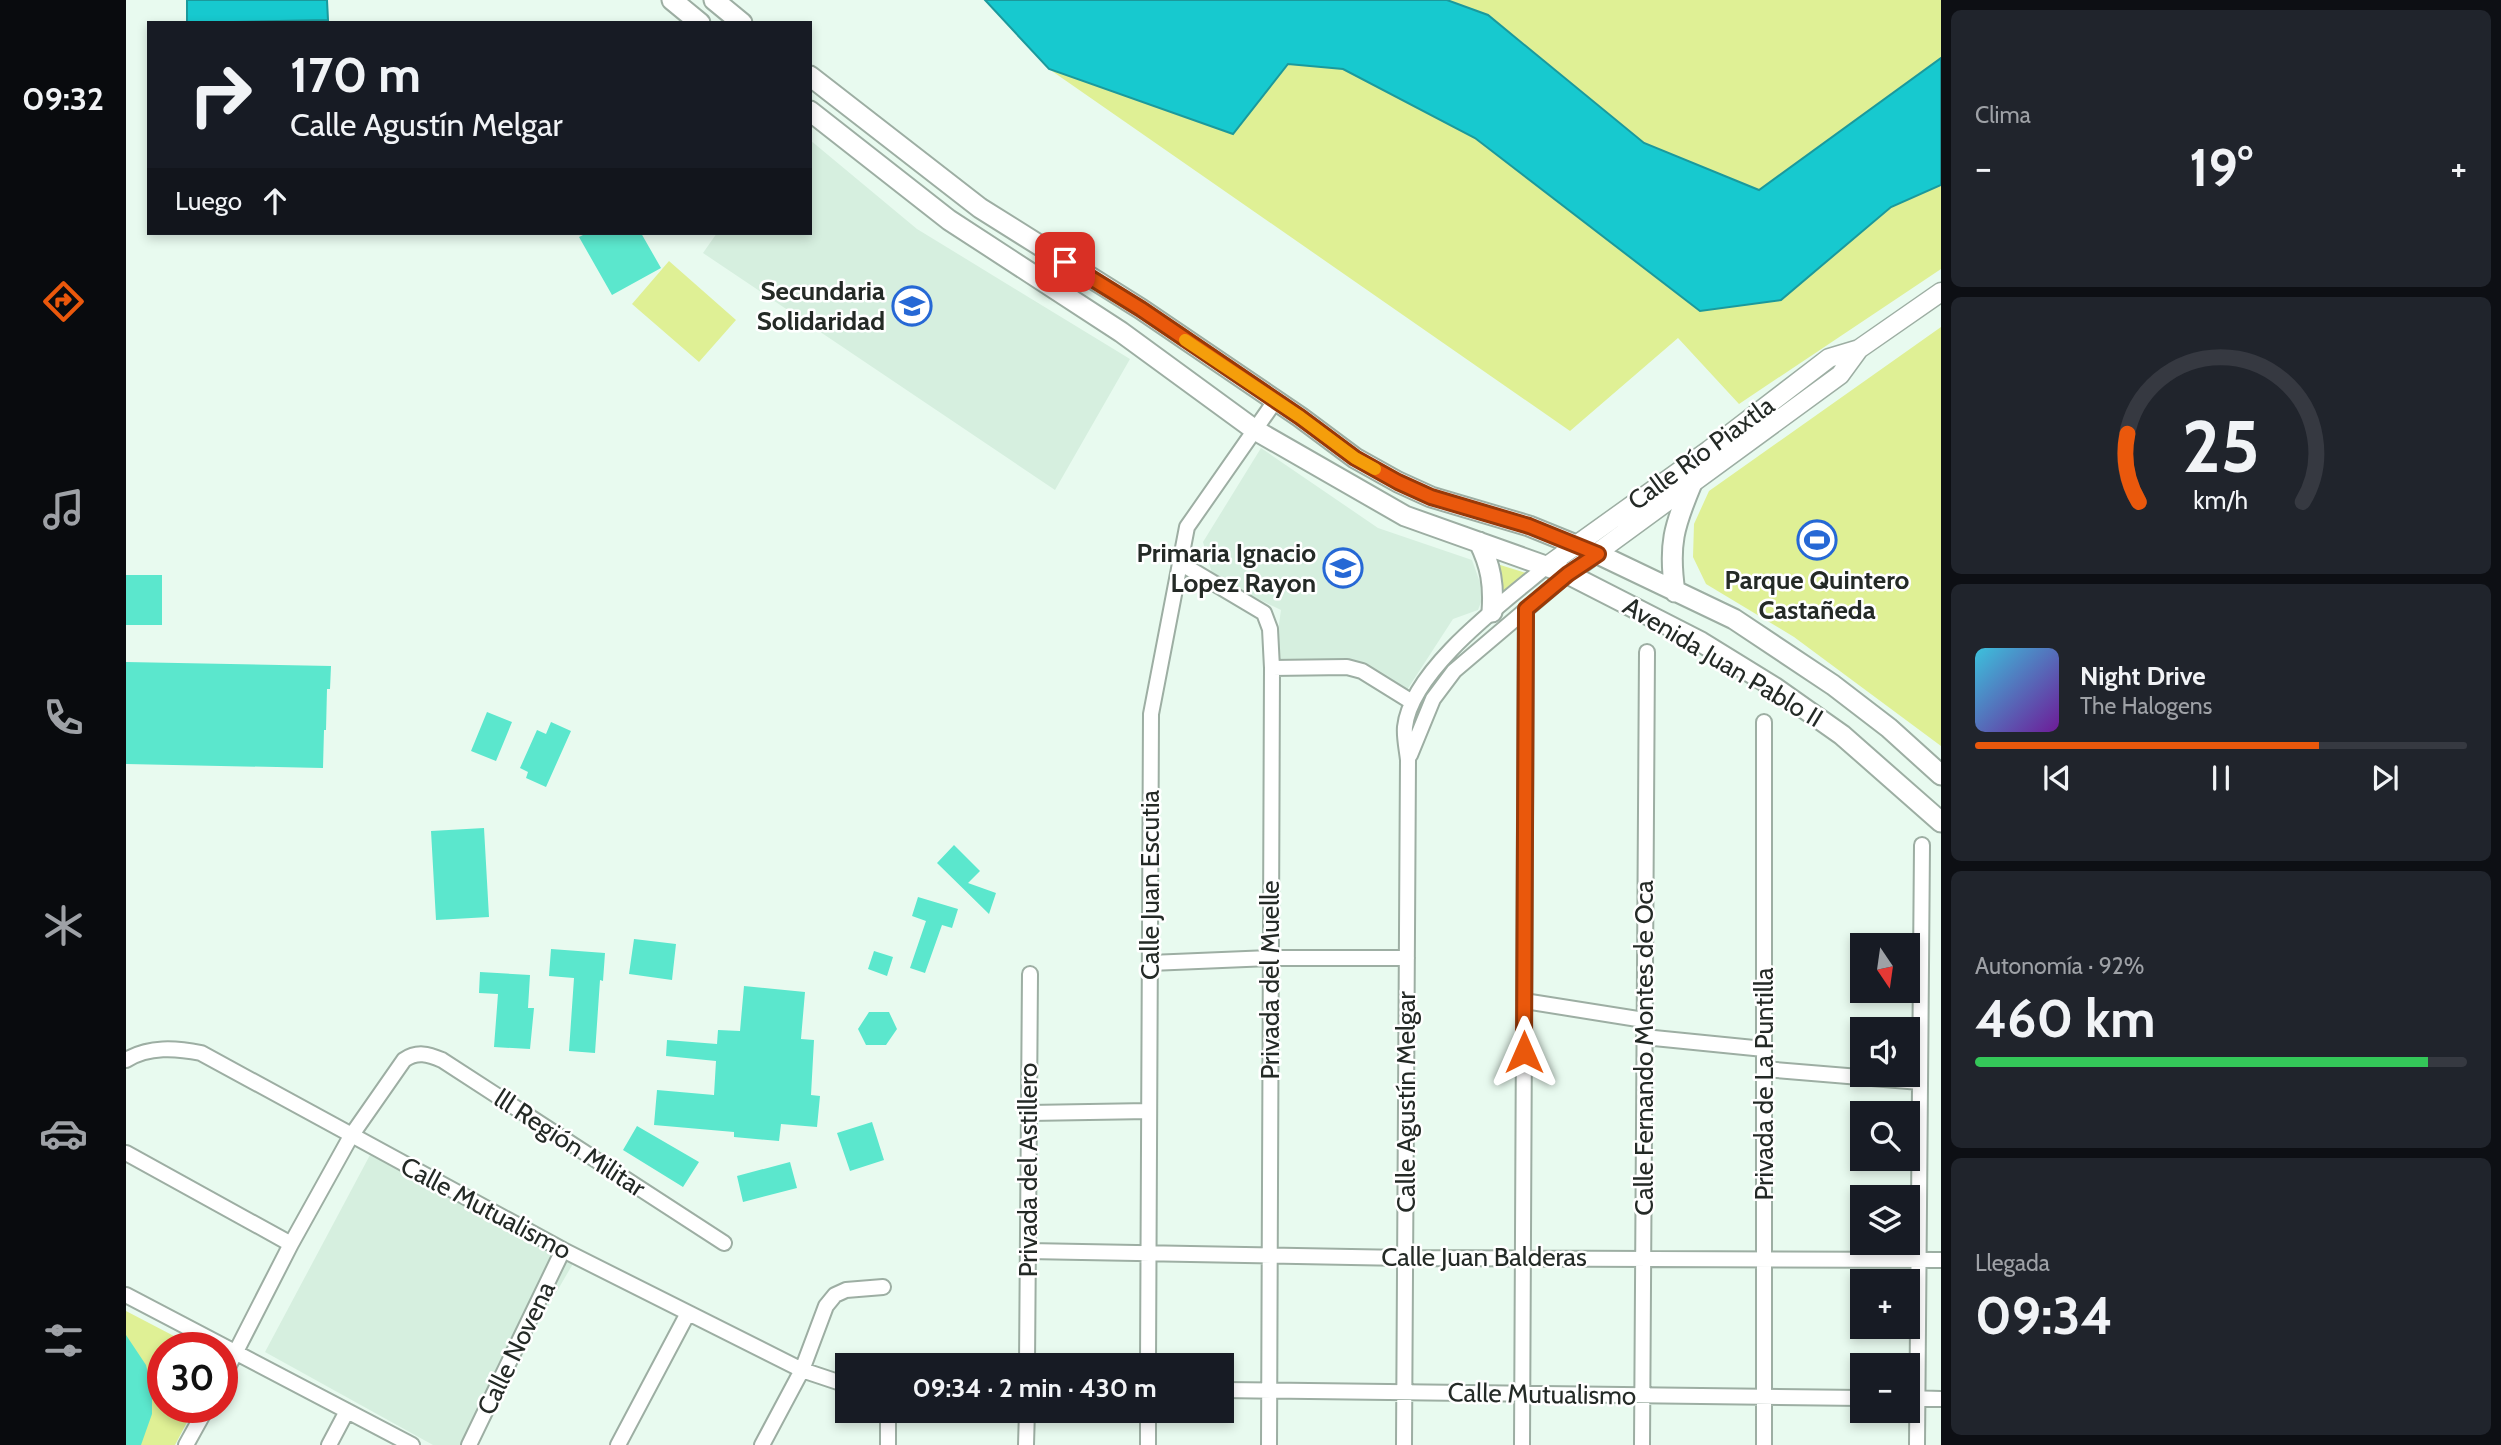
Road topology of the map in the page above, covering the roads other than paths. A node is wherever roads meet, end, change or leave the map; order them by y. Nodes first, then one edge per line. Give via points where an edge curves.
1 (672, 0) edge
2 (714, 0) edge
3 (698, 21) edge
4 (740, 21) edge
5 (812, 78) edge
6 (812, 113) edge
7 (1085, 275) junction
8 (1941, 292) edge
9 (1068, 298) junction
10 (1859, 349) junction
11 (1275, 401) junction
12 (1255, 430) junction
13 (1692, 483) junction
14 (1479, 542) junction
15 (1574, 545) junction
16 (1598, 554) junction
17 (1180, 563) junction
18 (1547, 566) junction
19 (1568, 574) junction
20 (1675, 592) junction
21 (1526, 609) junction
22 (1492, 612) junction
23 (1647, 652) dead end
24 (1272, 668) junction
25 (1412, 702) junction
26 (1764, 722) dead end
27 (1408, 760) junction
28 (1941, 775) edge
29 (1941, 822) edge
30 (1922, 845) dead end
31 (1270, 958) junction
32 (1407, 958) junction
33 (1150, 963) junction
34 (1030, 974) dead end
35 (1524, 1001) junction
36 (1644, 1020) junction
37 (1644, 1037) junction
38 (1764, 1049) junction
39 (126, 1060) edge
40 (1764, 1069) junction
41 (1850, 1076) edge
42 (1920, 1082) edge
43 (1920, 1087) edge
44 (1149, 1111) junction
45 (1029, 1113) junction
46 (351, 1136) junction
47 (126, 1153) edge
48 (724, 1243) dead end
49 (291, 1244) junction
50 (564, 1250) junction
51 (1028, 1251) junction
52 (1149, 1252) junction
53 (1268, 1255) junction
54 (1523, 1257) junction
55 (1405, 1258) junction
56 (1643, 1258) junction
57 (1764, 1259) junction
58 (1918, 1260) junction
59 (1941, 1260) edge
60 (883, 1287) dead end
61 (126, 1295) edge
62 (688, 1313) junction
63 (197, 1332) edge
64 (238, 1351) edge
65 (1027, 1353) edge
66 (1148, 1353) edge
67 (1914, 1353) edge
68 (238, 1354) edge
69 (802, 1370) junction
70 (835, 1381) edge
71 (1234, 1390) edge
72 (1269, 1391) junction
73 (1404, 1392) junction
74 (1522, 1394) junction
75 (1642, 1395) junction
76 (1764, 1397) junction
77 (1850, 1398) edge
78 (1920, 1399) edge
79 (1941, 1399) edge
80 (347, 1411) junction
81 (198, 1423) edge
82 (888, 1423) edge
83 (1027, 1423) edge
84 (1148, 1423) edge
85 (1915, 1423) edge
86 (186, 1445) edge
87 (329, 1445) edge
88 (412, 1445) edge
89 (469, 1445) edge
90 (618, 1445) edge
91 (762, 1445) edge
92 (888, 1445) edge
93 (1026, 1445) edge
94 (1148, 1445) edge
95 (1269, 1445) edge
96 (1404, 1445) edge
97 (1522, 1445) edge
98 (1642, 1445) edge
99 (1764, 1445) edge
100 (1917, 1445) edge

1 - 3 main road
2 - 4 main road
5 - 7 main road, Avenida Juan Pablo II via 980,208
6 - 9 main road, Avenida Juan Pablo II via 949,220
7 - 9 main road
7 - 11 main road, Avenida Juan Pablo II
8 - 10 street, Calle Río Piaxtla
9 - 12 main road, Avenida Juan Pablo II
10 - 13 street, Calle Río Piaxtla via 1840,375
10 - 15 street, Calle Río Piaxtla via 1829,358
11 - 12 street
11 - 15 main road, Avenida Juan Pablo II via 1355,458 1398,482
12 - 14 main road, Avenida Juan Pablo II via 1394,510
12 - 17 street, Calle Juan Escutia via 1187,527
13 - 16 street, Calle Río Piaxtla
13 - 20 main road via 1671,543
14 - 18 main road, Avenida Juan Pablo II
14 - 22 main road via 1493,580
15 - 16 main road, Avenida Juan Pablo II
15 - 18 street, Calle Río Piaxtla
16 - 19 street, Calle Río Piaxtla
16 - 20 main road, Avenida Juan Pablo II
17 - 24 street, Privada del Muelle via 1264,614 1270,629
17 - 33 street, Calle Juan Escutia via 1151,714
18 - 19 main road, Avenida Juan Pablo II
18 - 22 street, Calle Agustín Melgar
19 - 21 street, Calle Agustín Melgar
19 - 29 main road, Avenida Juan Pablo II via 1701,642 1774,687 1842,735
20 - 28 main road, Avenida Juan Pablo II via 1734,619 1833,685
21 - 27 street, Calle Agustín Melgar via 1454,671 1433,699
21 - 35 street
22 - 25 street, Calle Agustín Melgar via 1438,663
23 - 36 street, Calle Fernando Montes de Oca
24 - 25 street via 1347,667 1362,671
24 - 31 street, Privada del Muelle
25 - 27 street, Calle Agustín Melgar via 1405,727
26 - 38 street, Privada de La Puntilla
27 - 32 street, Calle Agustín Melgar
30 - 42 street
31 - 32 street
31 - 33 street
31 - 53 street, Privada del Muelle
32 - 55 street, Calle Agustín Melgar
33 - 44 street, Calle Juan Escutia
34 - 45 street, Privada del Astillero
35 - 36 street
35 - 54 street
36 - 37 street, Calle Fernando Montes de Oca
37 - 38 street
37 - 56 street, Calle Fernando Montes de Oca
38 - 40 street, Privada de La Puntilla
39 - 46 street, Calle Mutualismo via 154,1050 201,1053
40 - 41 street
40 - 57 street, Privada de La Puntilla
43 - 58 street
44 - 45 street
44 - 52 street, Calle Juan Escutia
45 - 51 street, Privada del Astillero
46 - 48 street, lll Región Militar via 404,1060 412,1054 431,1055
46 - 49 street
46 - 50 street, Calle Mutualismo
47 - 49 street
49 - 64 street
50 - 62 street, Calle Mutualismo
50 - 89 street, Calle Novena
51 - 52 street, Calle Juan Balderas
51 - 65 street, Privada del Astillero
52 - 53 street, Calle Juan Balderas
52 - 66 street, Calle Juan Escutia
53 - 55 street, Calle Juan Balderas
53 - 72 street, Privada del Muelle
54 - 55 street, Calle Juan Balderas
54 - 56 street, Calle Juan Balderas
54 - 74 street
55 - 73 street, Calle Agustín Melgar
56 - 57 street, Calle Juan Balderas
56 - 75 street, Calle Fernando Montes de Oca
57 - 58 street, Calle Juan Balderas
57 - 76 street, Privada de La Puntilla
58 - 59 street, Calle Juan Balderas
58 - 67 street
60 - 69 street via 835,1295
61 - 63 street
62 - 69 street, Calle Mutualismo
62 - 90 street
68 - 80 street
69 - 70 street, Calle Mutualismo
69 - 91 street
71 - 72 street, Calle Mutualismo
72 - 73 street, Calle Mutualismo
72 - 95 street, Privada del Muelle
73 - 74 street, Calle Mutualismo
73 - 96 street, Calle Agustín Melgar
74 - 75 street, Calle Mutualismo
74 - 97 street
75 - 76 street, Calle Mutualismo
75 - 98 street, Calle Fernando Montes de Oca
76 - 77 street, Calle Mutualismo
76 - 99 street, Privada de La Puntilla
78 - 79 street
80 - 87 street
80 - 88 street
81 - 86 street
82 - 92 street
83 - 93 street
84 - 94 street
85 - 100 street

